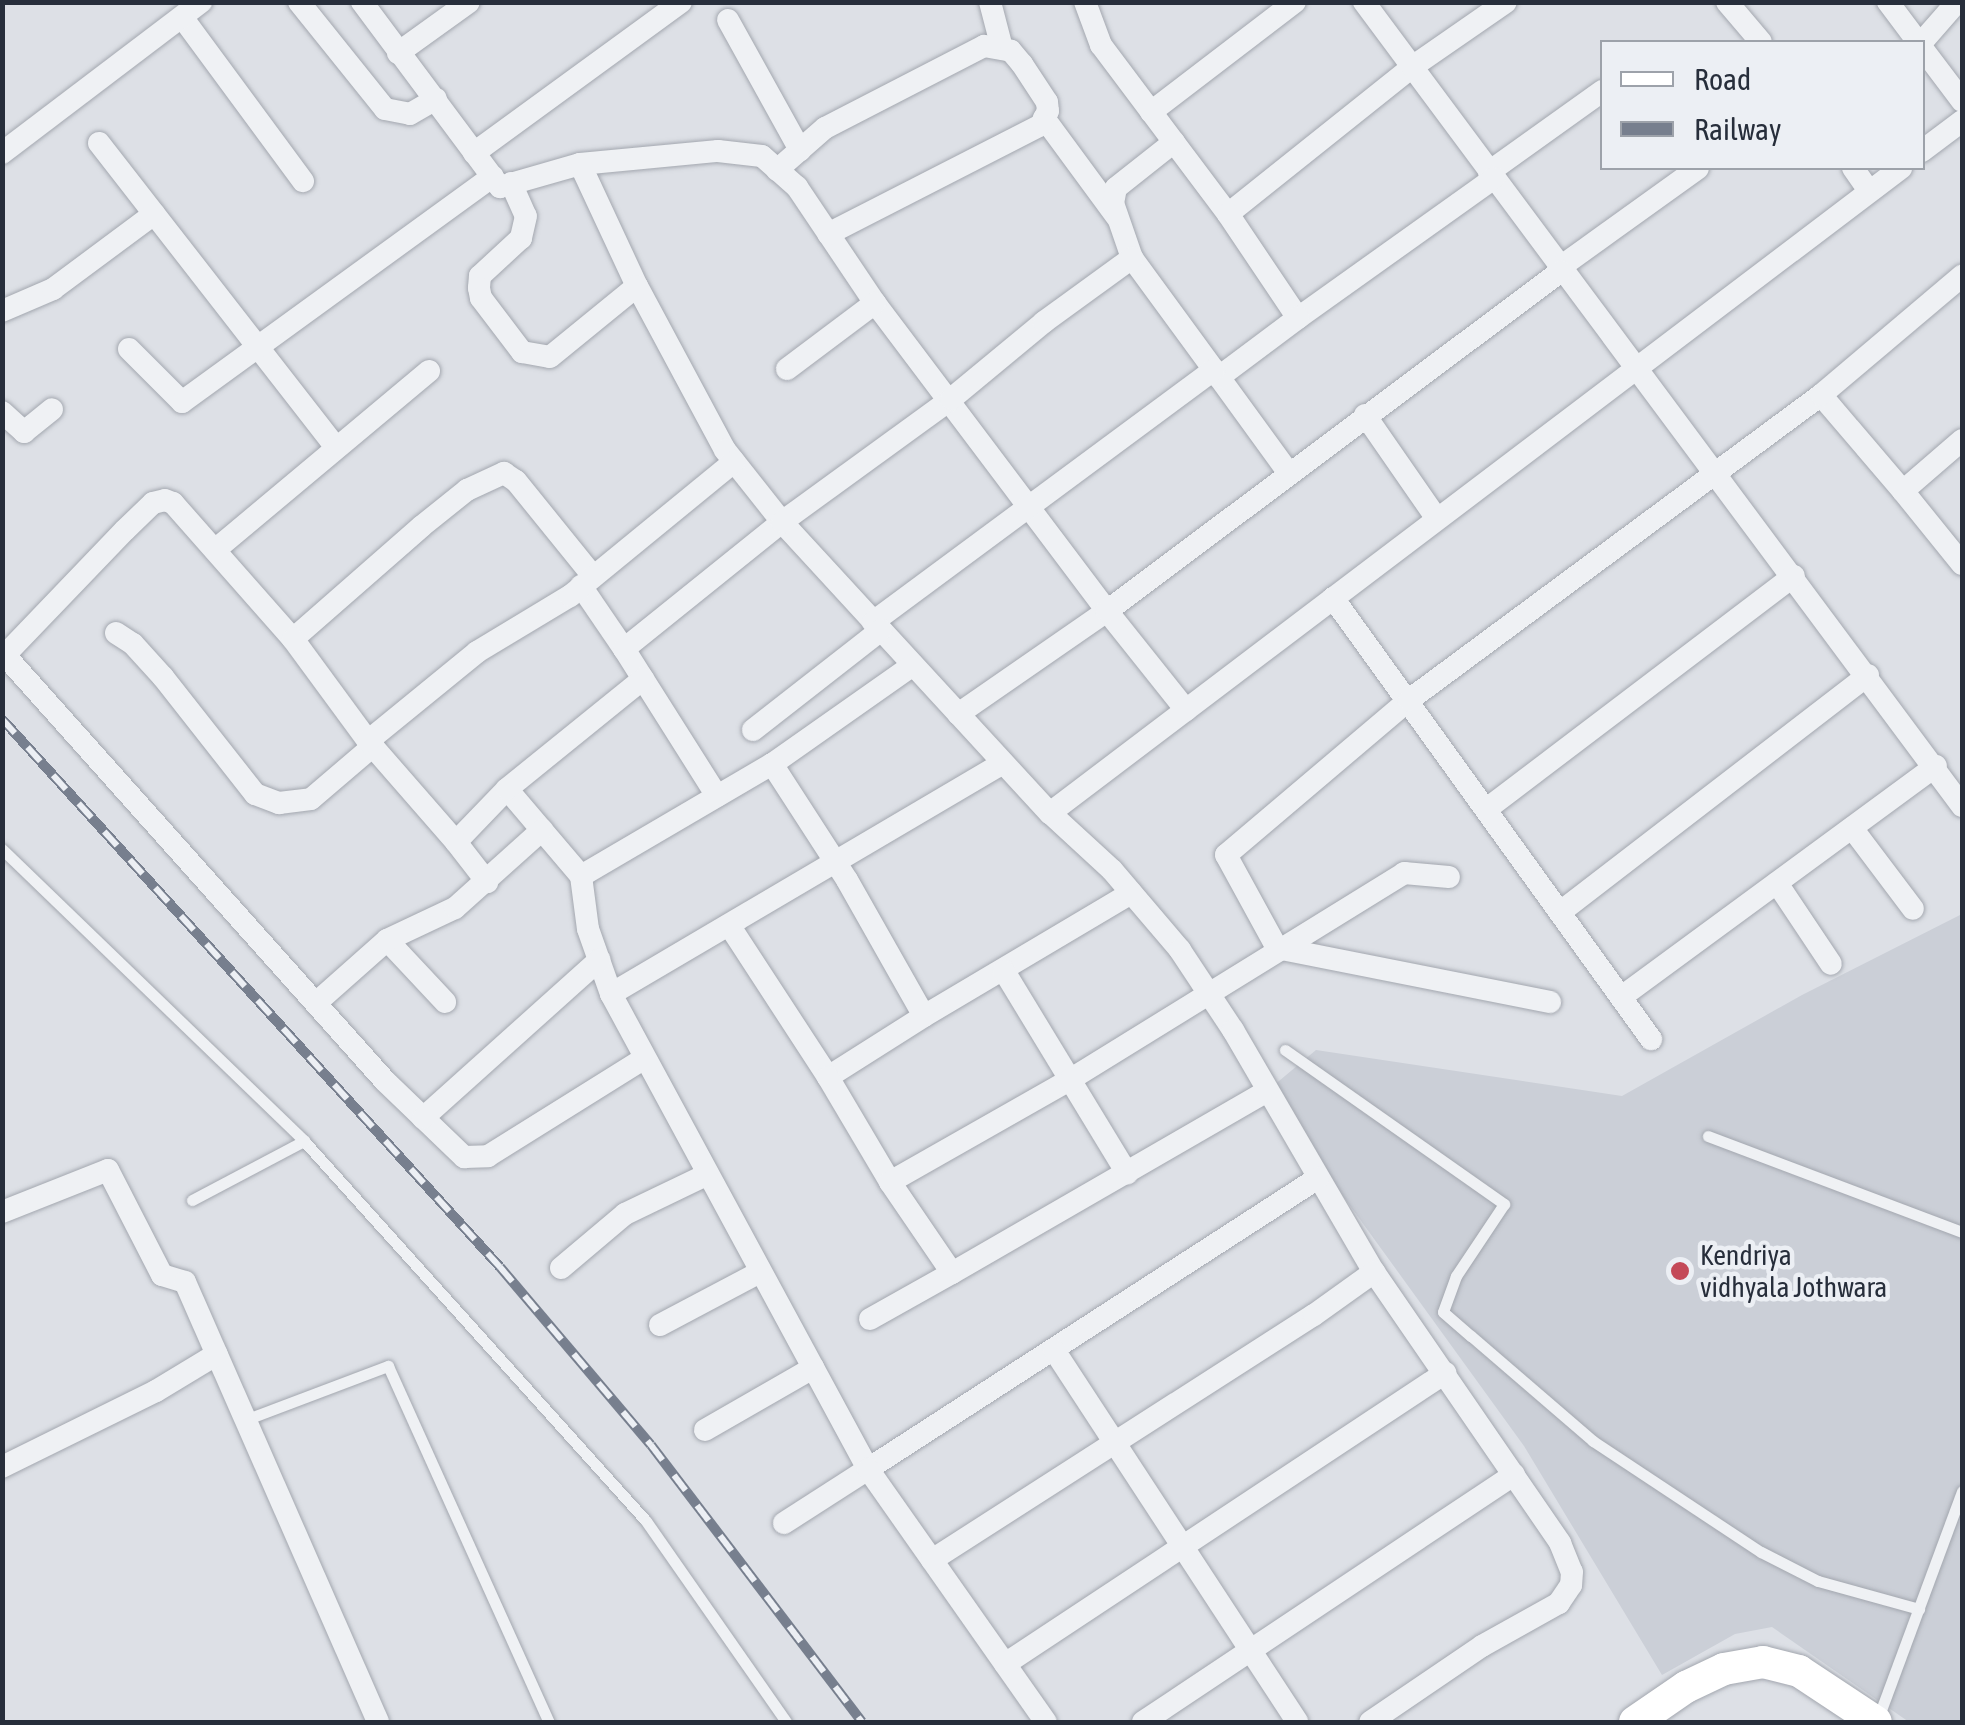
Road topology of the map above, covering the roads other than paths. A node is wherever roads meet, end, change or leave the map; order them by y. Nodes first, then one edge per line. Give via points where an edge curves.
1 (201, 2) edge
2 (300, 2) edge
3 (362, 2) edge
4 (470, 2) edge
5 (681, 2) edge
6 (990, 2) edge
7 (1085, 2) edge
8 (1295, 2) edge
9 (1364, 2) edge
10 (1506, 2) edge
11 (1726, 2) edge
12 (1888, 2) edge
13 (1956, 2) edge
14 (182, 17) junction
15 (728, 20) dead end
16 (1759, 40) edge
17 (1918, 40) edge
18 (1924, 40) edge
19 (1002, 48) junction
20 (1925, 50) edge
21 (398, 53) junction
22 (1412, 67) junction
23 (1600, 93) edge
24 (436, 99) junction
25 (1962, 101) edge
26 (1151, 112) junction
27 (1044, 118) junction
28 (1962, 121) edge
29 (1174, 142) junction
30 (99, 143) dead end
31 (1925, 149) edge
32 (800, 150) junction
33 (2, 153) edge
34 (474, 153) junction
35 (580, 164) junction
36 (777, 170) junction
37 (1695, 170) edge
38 (1854, 170) edge
39 (1897, 170) edge
40 (1492, 175) junction
41 (502, 179) junction
42 (303, 181) dead end
43 (1870, 191) junction
44 (154, 214) junction
45 (1228, 214) junction
46 (1116, 216) junction
47 (828, 234) junction
48 (1132, 258) junction
49 (1560, 270) junction
50 (1962, 276) edge
51 (637, 286) junction
52 (875, 303) junction
53 (2, 311) edge
54 (1298, 318) junction
55 (257, 348) junction
56 (129, 349) dead end
57 (1638, 367) junction
58 (787, 369) dead end
59 (429, 371) dead end
60 (1216, 374) junction
61 (1821, 395) junction
62 (951, 400) junction
63 (52, 410) dead end
64 (2, 412) edge
65 (1365, 414) junction
66 (1962, 440) edge
67 (335, 446) junction
68 (734, 462) junction
69 (1288, 472) junction
70 (1717, 473) junction
71 (1903, 490) junction
72 (1032, 507) junction
73 (1437, 520) junction
74 (782, 522) junction
75 (215, 550) junction
76 (1962, 564) edge
77 (1794, 576) junction
78 (587, 581) junction
79 (1333, 598) junction
80 (1106, 611) junction
81 (877, 626) junction
82 (116, 634) dead end
83 (293, 639) junction
84 (624, 649) junction
85 (4, 653) edge
86 (913, 666) junction
87 (1868, 675) junction
88 (643, 680) junction
89 (1409, 700) junction
90 (1186, 710) junction
91 (958, 714) junction
92 (753, 730) dead end
93 (370, 744) junction
94 (772, 764) junction
95 (1003, 764) junction
96 (1936, 766) junction
97 (507, 789) junction
98 (717, 796) junction
99 (1962, 806) edge
100 (1488, 808) junction
101 (1050, 814) junction
102 (1852, 828) junction
103 (542, 830) junction
104 (456, 842) junction
105 (2, 849) edge
106 (835, 862) junction
107 (581, 876) junction
108 (1449, 876) dead end
109 (487, 882) junction
110 (1777, 883) junction
111 (1131, 893) junction
112 (1913, 909) dead end
113 (1562, 910) junction
114 (729, 925) junction
115 (387, 940) junction
116 (1277, 948) junction
117 (599, 960) junction
118 (1831, 964) dead end
119 (1004, 971) junction
120 (611, 994) junction
121 (1208, 994) junction
122 (1624, 995) junction
123 (445, 1002) dead end
124 (1550, 1002) dead end
125 (316, 1003) junction
126 (924, 1016) junction
127 (1651, 1038) dead end
128 (1286, 1050) dead end
129 (646, 1058) junction
130 (828, 1077) junction
131 (1071, 1078) junction
132 (1267, 1091) junction
133 (423, 1118) junction
134 (1708, 1136) dead end
135 (304, 1141) junction
136 (1127, 1172) junction
137 (708, 1174) junction
138 (1318, 1178) junction
139 (890, 1182) junction
140 (192, 1200) dead end
141 (2, 1212) edge
142 (1962, 1232) edge
143 (562, 1268) dead end
144 (760, 1272) junction
145 (1374, 1272) junction
146 (952, 1274) junction
147 (870, 1319) dead end
148 (660, 1325) dead end
149 (1054, 1350) junction
150 (216, 1354) junction
151 (813, 1368) junction
152 (1445, 1373) junction
153 (246, 1420) junction
154 (705, 1430) dead end
155 (1114, 1440) junction
156 (2, 1467) edge
157 (868, 1469) junction
158 (1514, 1475) junction
159 (1962, 1491) edge
160 (784, 1522) dead end
161 (1183, 1546) junction
162 (932, 1560) junction
163 (1919, 1609) junction
164 (1249, 1649) junction
165 (1005, 1664) junction
166 (1644, 1720) edge
167 (378, 1722) edge
168 (549, 1722) edge
169 (786, 1722) edge
170 (1046, 1722) edge
171 (1143, 1722) edge
172 (1297, 1722) edge
173 (1370, 1722) edge
174 (1876, 1722) edge

1 - 14 street
2 - 24 street via 385,109 410,114
3 - 21 street
4 - 21 street
5 - 34 street
6 - 19 street
7 - 26 street via 1100,45
8 - 26 street
9 - 22 street
10 - 22 street
11 - 16 street
12 - 17 street
13 - 18 street
14 - 33 street
14 - 42 street
15 - 32 street
19 - 27 street via 1047,102
19 - 32 street via 984,46 825,128
20 - 25 street
21 - 24 street
22 - 40 street
22 - 45 street
23 - 40 street
24 - 34 street
26 - 29 street
27 - 46 street
27 - 47 street
28 - 31 street
29 - 45 street
29 - 46 street via 1116,188
30 - 44 street
32 - 36 street
34 - 41 street
35 - 36 street via 718,151 762,156
35 - 41 street
35 - 51 street
36 - 47 street via 797,187
37 - 49 street
38 - 43 street
39 - 43 street
40 - 49 street
40 - 54 street
41 - 51 street via 526,216 521,238 480,276 479,288 522,352 550,357
41 - 55 street
43 - 57 street
44 - 53 street via 52,290
44 - 55 street
45 - 54 street
46 - 48 street
47 - 52 street
48 - 60 street
48 - 62 street
49 - 57 street
49 - 65 street
50 - 61 street
51 - 68 street
52 - 58 street
52 - 62 street
54 - 60 street
55 - 56 street via 182,402
55 - 67 street
57 - 70 street
57 - 73 street
59 - 67 street
60 - 69 street
60 - 72 street
61 - 70 street
61 - 71 street
62 - 72 street
62 - 74 street
63 - 64 street via 24,432
65 - 69 street
65 - 73 street
66 - 71 street
67 - 75 street
68 - 74 street
68 - 78 street
69 - 80 street
70 - 77 street
70 - 89 street
71 - 76 street
72 - 80 street
72 - 81 street
73 - 79 street
74 - 81 street
74 - 84 street
75 - 83 street
75 - 85 street via 173,502 154,503
77 - 87 street
77 - 100 street
78 - 83 street via 504,473 467,490
78 - 84 street
78 - 93 street via 477,652
79 - 89 street
79 - 90 street
80 - 90 street
80 - 91 street
81 - 86 street
81 - 92 street
82 - 93 street via 163,677 255,794 279,803 311,799
83 - 93 street
84 - 88 street
85 - 125 street
86 - 91 street
86 - 94 street
87 - 96 street
87 - 113 street
88 - 97 street
88 - 98 street
89 - 100 street
89 - 116 street via 1226,855
90 - 101 street
91 - 95 street
93 - 104 street
94 - 98 street
94 - 106 street
95 - 101 street
95 - 106 street
96 - 99 street
96 - 102 street
97 - 103 street
97 - 104 street
98 - 107 street
100 - 113 street
101 - 111 street
102 - 110 street
102 - 112 street
103 - 107 street
103 - 109 street
104 - 109 street
105 - 135 lane
106 - 114 street
106 - 126 street
107 - 117 street
108 - 116 street via 1404,873
109 - 115 street via 455,908
110 - 118 street
110 - 122 street
111 - 119 street
111 - 121 street
113 - 122 street
114 - 120 street
114 - 130 street
115 - 123 street
115 - 125 street
116 - 121 street
116 - 124 street
117 - 120 street
117 - 133 street
119 - 126 street
119 - 131 street
120 - 129 street
121 - 131 street
121 - 132 street
122 - 127 street
125 - 133 street
126 - 130 street
128 - 163 lane via 1504,1204 1456,1276 1443,1312 1593,1441 1760,1552 1818,1581
129 - 133 street via 488,1156 464,1157
129 - 137 street
130 - 139 street
131 - 136 street
131 - 139 street
132 - 136 street
132 - 138 street
134 - 142 lane
135 - 140 lane
135 - 169 lane via 646,1521
136 - 146 street
137 - 143 street via 624,1214
137 - 144 street
138 - 145 street
138 - 149 street
139 - 146 street
141 - 150 street via 108,1170 162,1275 185,1282
144 - 148 street
144 - 151 street
145 - 152 street
145 - 155 street
146 - 147 street
149 - 155 street
149 - 157 street
150 - 153 street
150 - 156 street
151 - 154 street
151 - 157 street
152 - 158 street
152 - 161 street
153 - 167 street
153 - 168 lane via 388,1366
155 - 161 street
155 - 162 street
157 - 160 street
157 - 162 street
158 - 164 street
158 - 173 street via 1560,1542 1571,1585 1559,1602
159 - 163 lane
161 - 164 street
161 - 165 street
162 - 165 street
163 - 174 lane
164 - 171 street
164 - 172 street
165 - 170 street
166 - 174 street via 1711,1675 1763,1662 1799,1671

